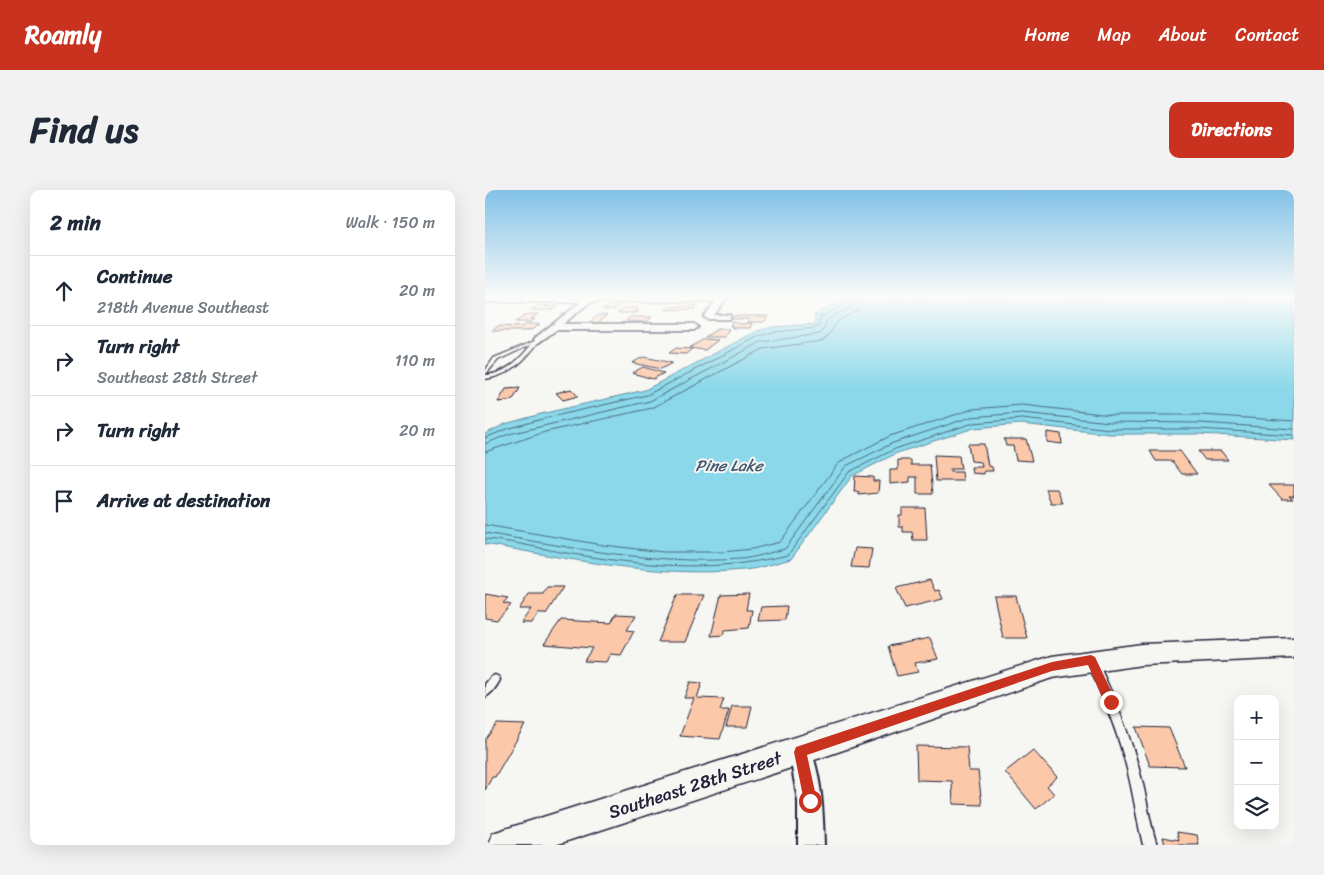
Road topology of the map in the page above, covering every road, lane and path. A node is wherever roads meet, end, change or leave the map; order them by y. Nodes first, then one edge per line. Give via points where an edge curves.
1 (554, 327) edge
2 (538, 340) junction
3 (485, 376) edge
4 (1294, 648) edge
5 (1091, 660) junction
6 (495, 680) dead end
7 (485, 692) edge
8 (800, 752) junction
9 (505, 845) edge
10 (811, 845) edge
11 (1150, 845) edge

1 - 2 street
2 - 3 lane via 496,359
2 - 3 lane via 509,371 492,378
4 - 5 street, Southeast 28th Street via 1157,653
5 - 8 street, Southeast 28th Street via 1052,667
5 - 11 lane via 1127,748
6 - 7 lane
8 - 9 street, Southeast 28th Street
8 - 10 street via 810,801

